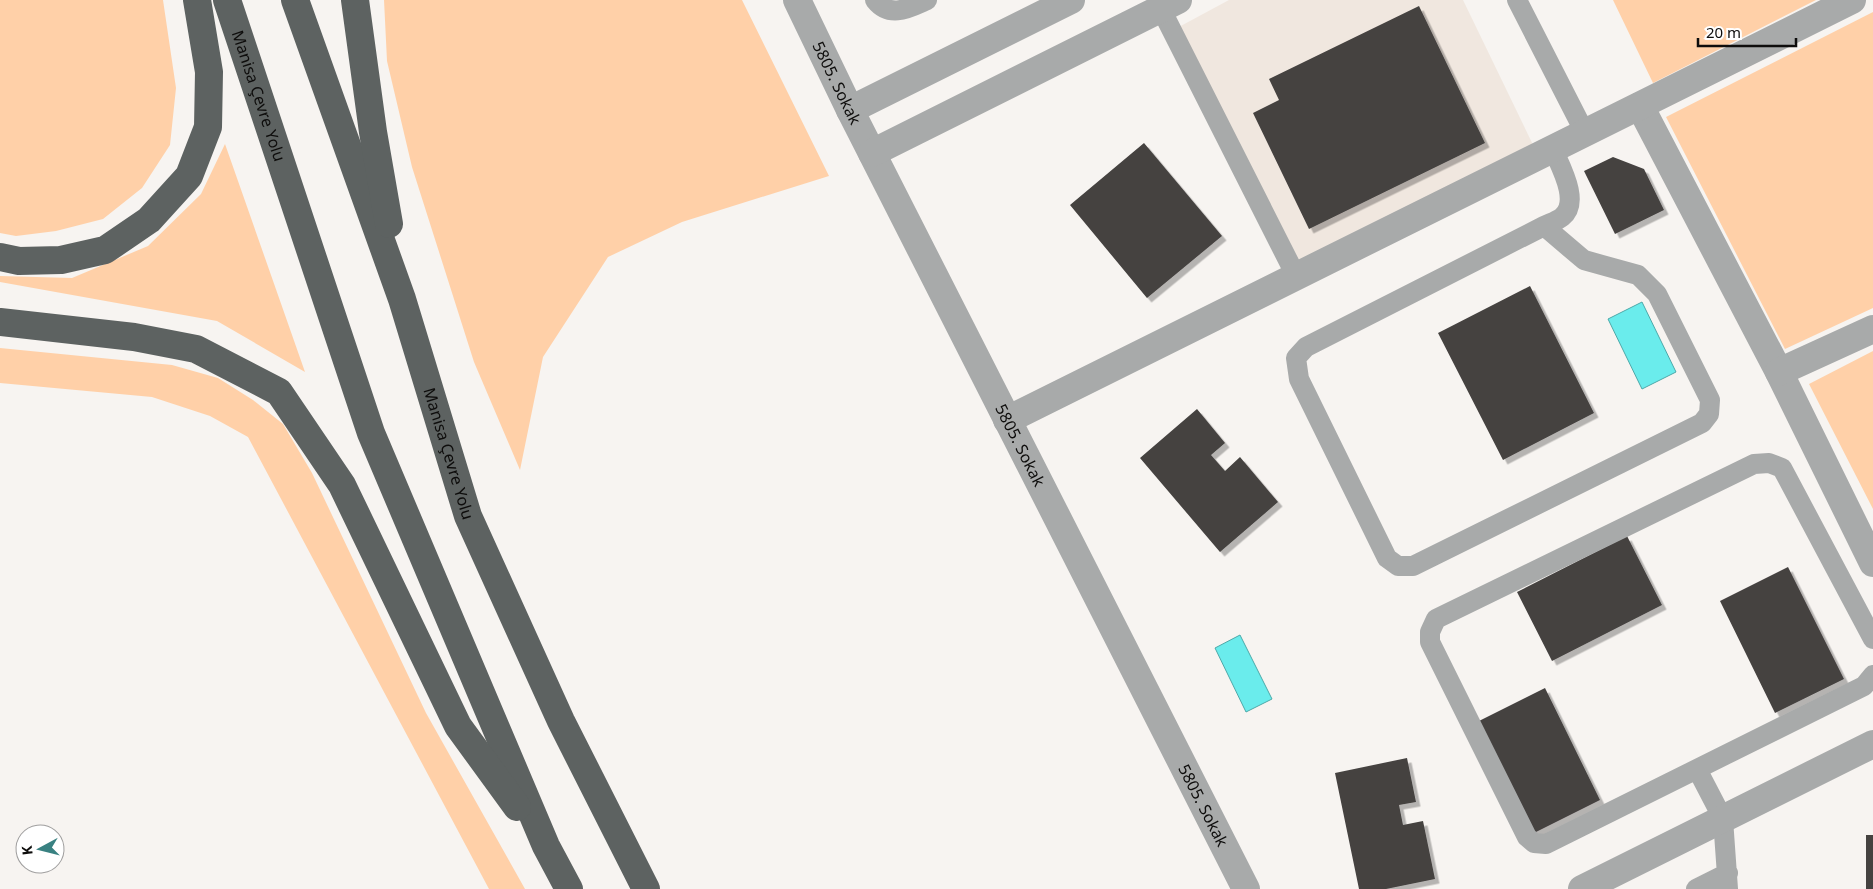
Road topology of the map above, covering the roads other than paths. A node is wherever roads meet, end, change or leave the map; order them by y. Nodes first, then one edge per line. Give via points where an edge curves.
1 (197, 0) edge
2 (227, 0) edge
3 (295, 0) edge
4 (355, 0) edge
5 (797, 0) edge
6 (875, 0) edge
7 (926, 0) edge
8 (1072, 0) edge
9 (1517, 0) edge
10 (1852, 0) edge
11 (1169, 4) edge
12 (1640, 106) junction
13 (850, 110) junction
14 (1586, 134) junction
15 (1553, 149) junction
16 (872, 153) junction
17 (1544, 226) junction
18 (0, 257) edge
19 (1296, 276) junction
20 (402, 299) junction
21 (6, 321) edge
22 (1873, 329) edge
23 (1779, 372) junction
24 (1007, 420) junction
25 (1873, 562) edge
26 (1873, 639) edge
27 (1873, 675) edge
28 (1873, 744) edge
29 (1697, 769) junction
30 (1723, 819) junction
31 (546, 846) junction
32 (1728, 881) edge
33 (569, 889) edge
34 (646, 889) edge
35 (1246, 889) edge
36 (1582, 889) edge
37 (1696, 889) edge

1 - 18 highway via 209,72 208,127 189,176 148,220 105,250 61,260 19,261
2 - 31 highway, Manisa Çevre Yolu via 371,433
3 - 20 highway, Manisa Çevre Yolu
4 - 20 highway via 373,132
5 - 13 street, 5805. Sokak
6 - 7 lane via 881,8 894,11
8 - 13 street
9 - 14 lane
10 - 12 street
11 - 16 street
11 - 19 lane
12 - 14 street
12 - 23 street
13 - 16 street, 5805. Sokak
14 - 15 street
15 - 17 lane via 1570,192 1570,206 1563,216
15 - 19 street
16 - 24 street, 5805. Sokak
17 - 17 lane via 1306,346 1296,358 1299,379 1387,558 1398,566 1422,562 1702,423 1709,414 1710,400 1657,294 1638,275 1584,260
19 - 24 street
20 - 34 highway, Manisa Çevre Yolu via 468,516 561,721
21 - 31 highway via 134,337 196,349 279,392 342,485 458,726
22 - 23 street
23 - 25 street
24 - 35 street, 5805. Sokak
26 - 29 lane via 1782,468 1769,463 1754,464 1436,620 1430,632 1430,642 1526,837 1534,843 1546,844
27 - 29 lane via 1864,686
28 - 30 street
29 - 30 lane
30 - 32 lane
30 - 36 street
31 - 33 highway, Manisa Çevre Yolu
32 - 37 lane

